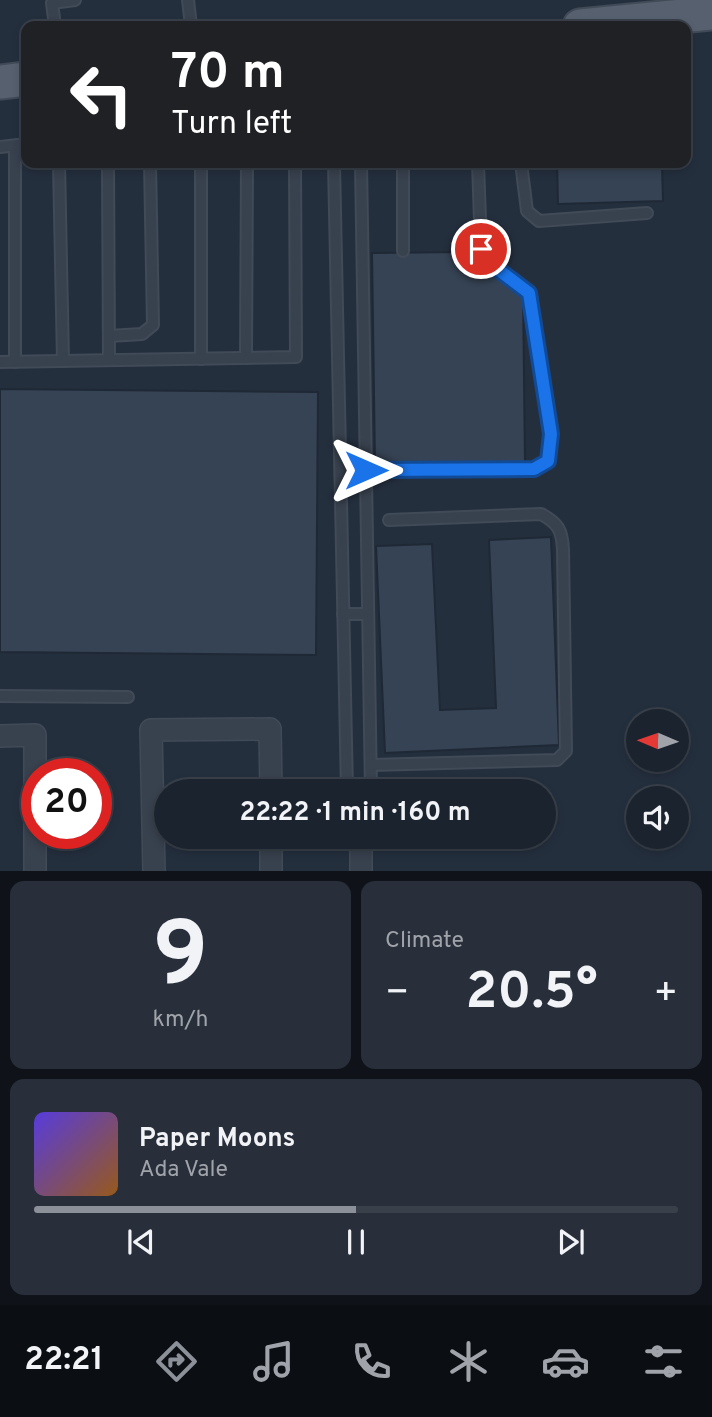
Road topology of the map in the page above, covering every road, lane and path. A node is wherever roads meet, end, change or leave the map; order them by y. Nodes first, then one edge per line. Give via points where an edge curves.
1 (75, 0) edge
2 (188, 0) edge
3 (668, 9) edge
4 (712, 13) edge
5 (54, 21) edge
6 (190, 21) edge
7 (606, 21) edge
8 (21, 80) edge
9 (0, 82) edge
10 (20, 145) edge
11 (0, 147) edge
12 (59, 168) edge
13 (108, 168) edge
14 (150, 168) edge
15 (201, 168) edge
16 (247, 168) edge
17 (295, 168) edge
18 (334, 168) edge
19 (361, 168) edge
20 (403, 168) edge
21 (478, 168) edge
22 (521, 168) edge
23 (647, 213) dead end
24 (403, 251) dead end
25 (109, 336) junction
26 (246, 358) junction
27 (201, 359) junction
28 (109, 360) junction
29 (63, 361) junction
30 (0, 362) edge
31 (15, 362) junction
32 (366, 470) junction
33 (389, 520) dead end
34 (343, 614) junction
35 (368, 614) junction
36 (0, 696) edge
37 (128, 697) dead end
38 (0, 736) edge
39 (371, 765) junction
40 (271, 779) edge
41 (347, 779) edge
42 (371, 779) edge
43 (271, 849) edge
44 (360, 849) edge
45 (35, 871) edge
46 (154, 871) edge
47 (271, 871) edge
48 (361, 871) edge

1 - 5 lane via 52,3
2 - 6 lane
3 - 4 main road
3 - 7 main road
8 - 9 main road
10 - 11 lane
10 - 31 lane
12 - 29 lane
13 - 25 lane
14 - 25 lane via 153,326 142,334
15 - 27 lane
16 - 26 lane
17 - 26 lane via 296,357
18 - 34 lane
19 - 32 lane
20 - 24 lane
21 - 32 lane via 481,249 487,261 529,293 551,434 548,461 534,469
22 - 23 lane via 527,211 539,221
25 - 28 lane
26 - 27 lane
27 - 28 lane
28 - 29 lane
29 - 31 lane
30 - 31 lane
32 - 35 lane
33 - 39 lane via 541,514 556,522 563,549 566,751 557,760
34 - 35 lane
34 - 41 lane
35 - 39 lane
36 - 37 lane
38 - 45 street via 36,735
39 - 42 lane
40 - 46 street via 270,729 151,730
43 - 47 street
44 - 48 street

